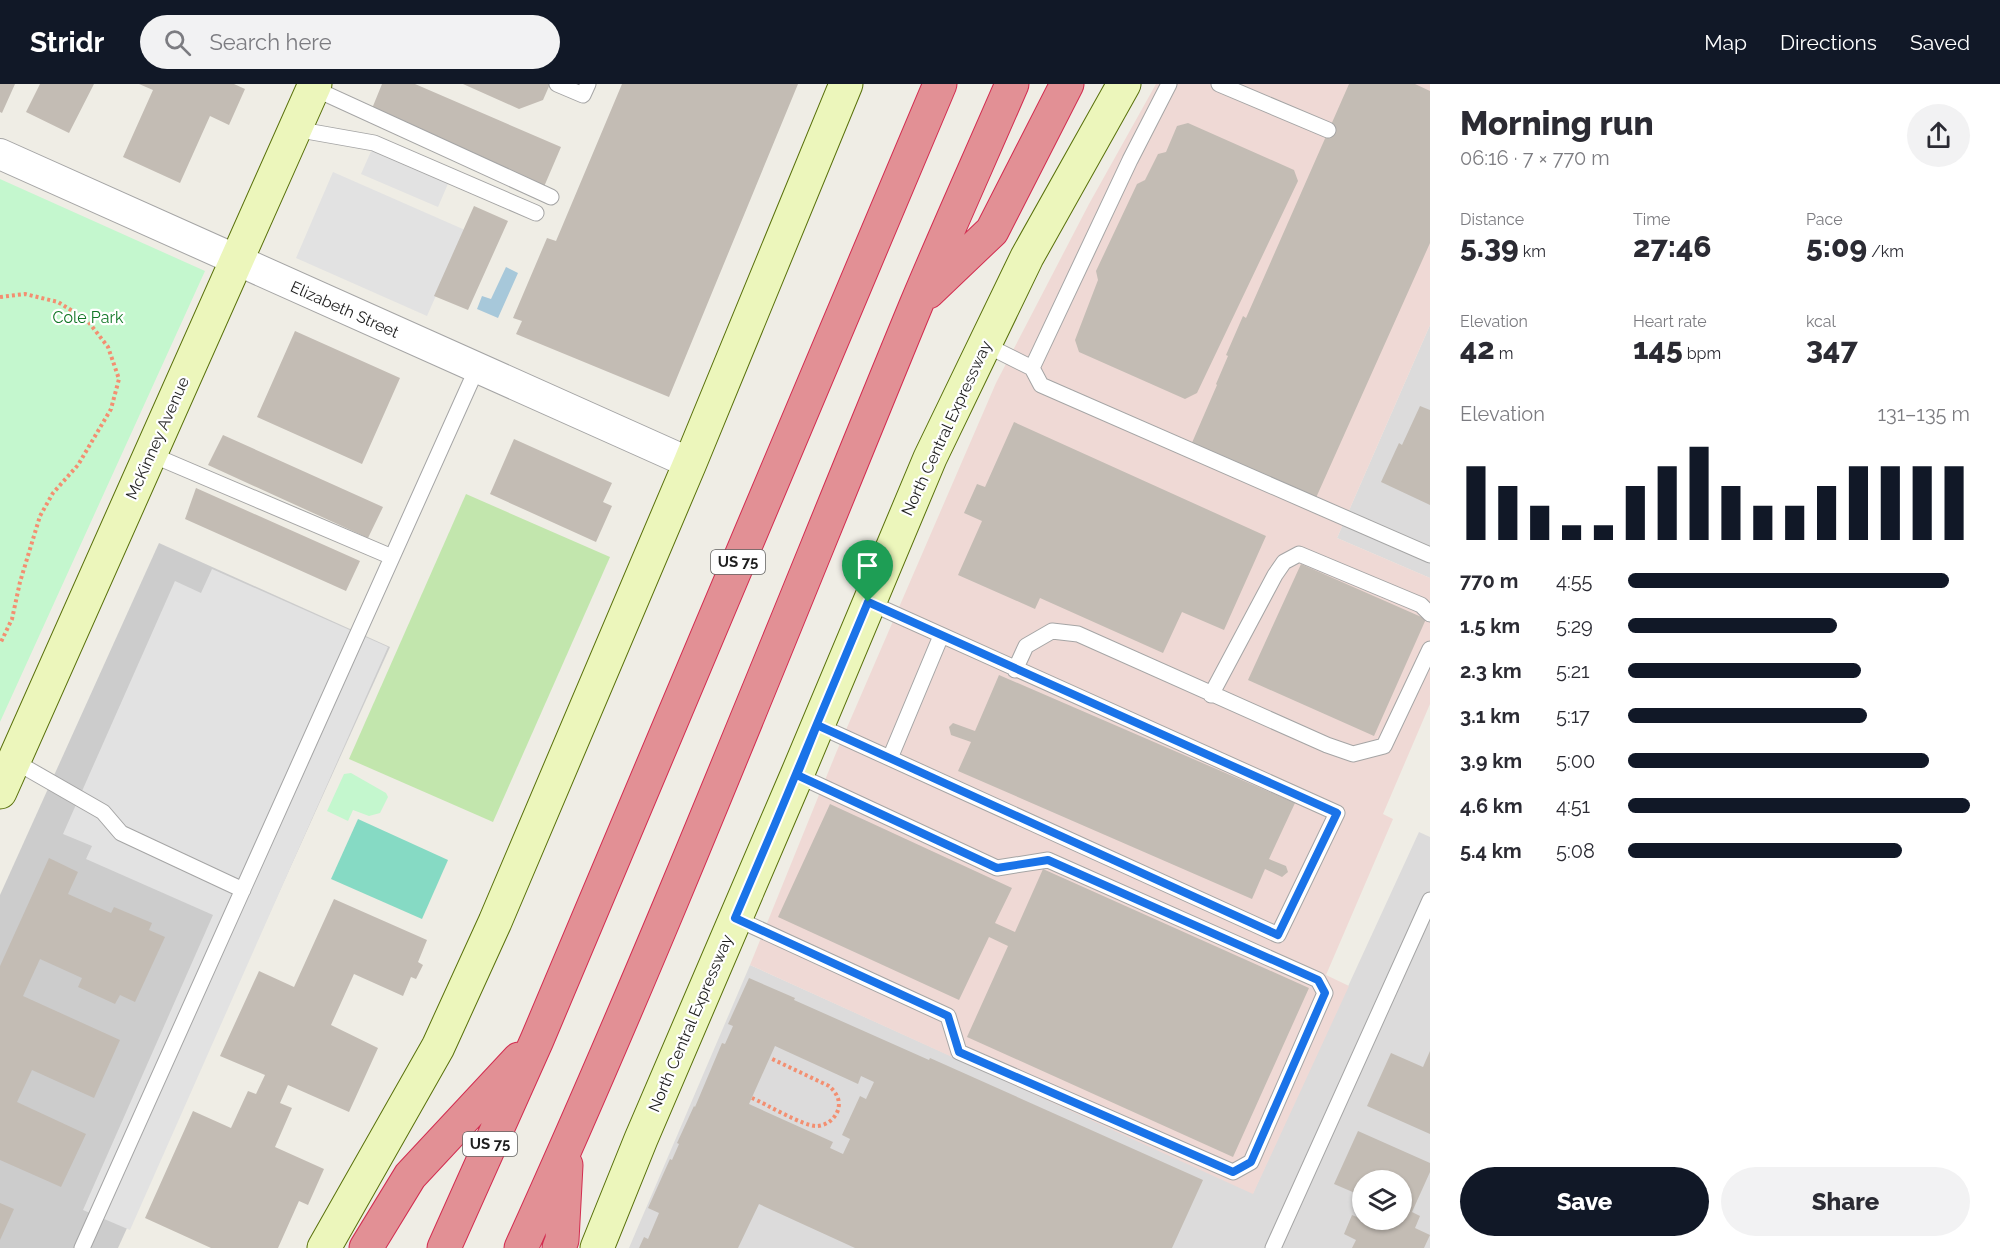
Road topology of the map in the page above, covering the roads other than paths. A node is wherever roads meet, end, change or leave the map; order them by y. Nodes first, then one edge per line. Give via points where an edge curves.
1 (557, 84) edge
2 (588, 84) edge
3 (846, 84) edge
4 (940, 84) edge
5 (1012, 84) edge
6 (1067, 84) edge
7 (1124, 84) edge
8 (1169, 84) edge
9 (1219, 84) edge
10 (314, 86) edge
11 (295, 129) junction
12 (1328, 130) dead end
13 (0, 154) edge
14 (551, 197) dead end
15 (536, 213) dead end
16 (237, 260) junction
17 (917, 303) junction
18 (984, 344) junction
19 (477, 368) junction
20 (1032, 368) junction
21 (150, 454) junction
22 (690, 463) junction
23 (1430, 555) edge
24 (392, 557) junction
25 (868, 602) junction
26 (1430, 614) edge
27 (941, 636) junction
28 (1430, 650) edge
29 (1015, 669) junction
30 (1211, 694) junction
31 (817, 725) junction
32 (890, 758) junction
33 (14, 761) junction
34 (797, 775) junction
35 (0, 792) edge
36 (243, 890) junction
37 (1430, 900) edge
38 (735, 918) junction
39 (537, 1040) junction
40 (567, 1146) junction
41 (82, 1248) edge
42 (324, 1248) edge
43 (366, 1248) edge
44 (444, 1248) edge
45 (521, 1248) edge
46 (559, 1248) edge
47 (597, 1248) edge
48 (1273, 1248) edge

1 - 2 lane via 583,95
3 - 22 main road
4 - 39 highway, US 75
5 - 17 highway
6 - 17 highway via 992,231
7 - 18 main road, North Central Expressway
8 - 20 lane
9 - 12 lane
10 - 11 main road, McKinney Avenue
10 - 14 lane
11 - 15 lane via 374,143
11 - 16 main road, McKinney Avenue
13 - 16 street, Elizabeth Street
16 - 19 street, Elizabeth Street
16 - 21 main road, McKinney Avenue
17 - 40 highway via 730,763
18 - 20 lane
18 - 25 main road, North Central Expressway
19 - 22 street, Elizabeth Street
19 - 24 lane
20 - 23 lane via 1041,385
21 - 24 lane
21 - 33 main road, McKinney Avenue
22 - 42 main road via 438,1047
24 - 36 lane
25 - 27 lane
25 - 31 main road, North Central Expressway
26 - 30 lane via 1421,605 1299,554 1284,562 1275,575
27 - 29 lane
27 - 32 lane
28 - 30 lane via 1384,746 1367,752 1353,754 1327,746
29 - 30 lane via 1026,646 1052,631 1078,634
29 - 32 lane via 1337,813 1278,935
31 - 32 lane
31 - 34 main road, North Central Expressway
33 - 35 main road, McKinney Avenue
33 - 36 lane via 104,812 122,833
34 - 38 main road, North Central Expressway
34 - 38 lane via 997,868 1048,860 1318,980 1325,993 1251,1162 1233,1172 959,1052 948,1016
36 - 41 lane
37 - 48 lane
38 - 47 main road, North Central Expressway
39 - 43 highway via 410,1176
39 - 44 highway, US 75
40 - 45 highway
40 - 46 highway

